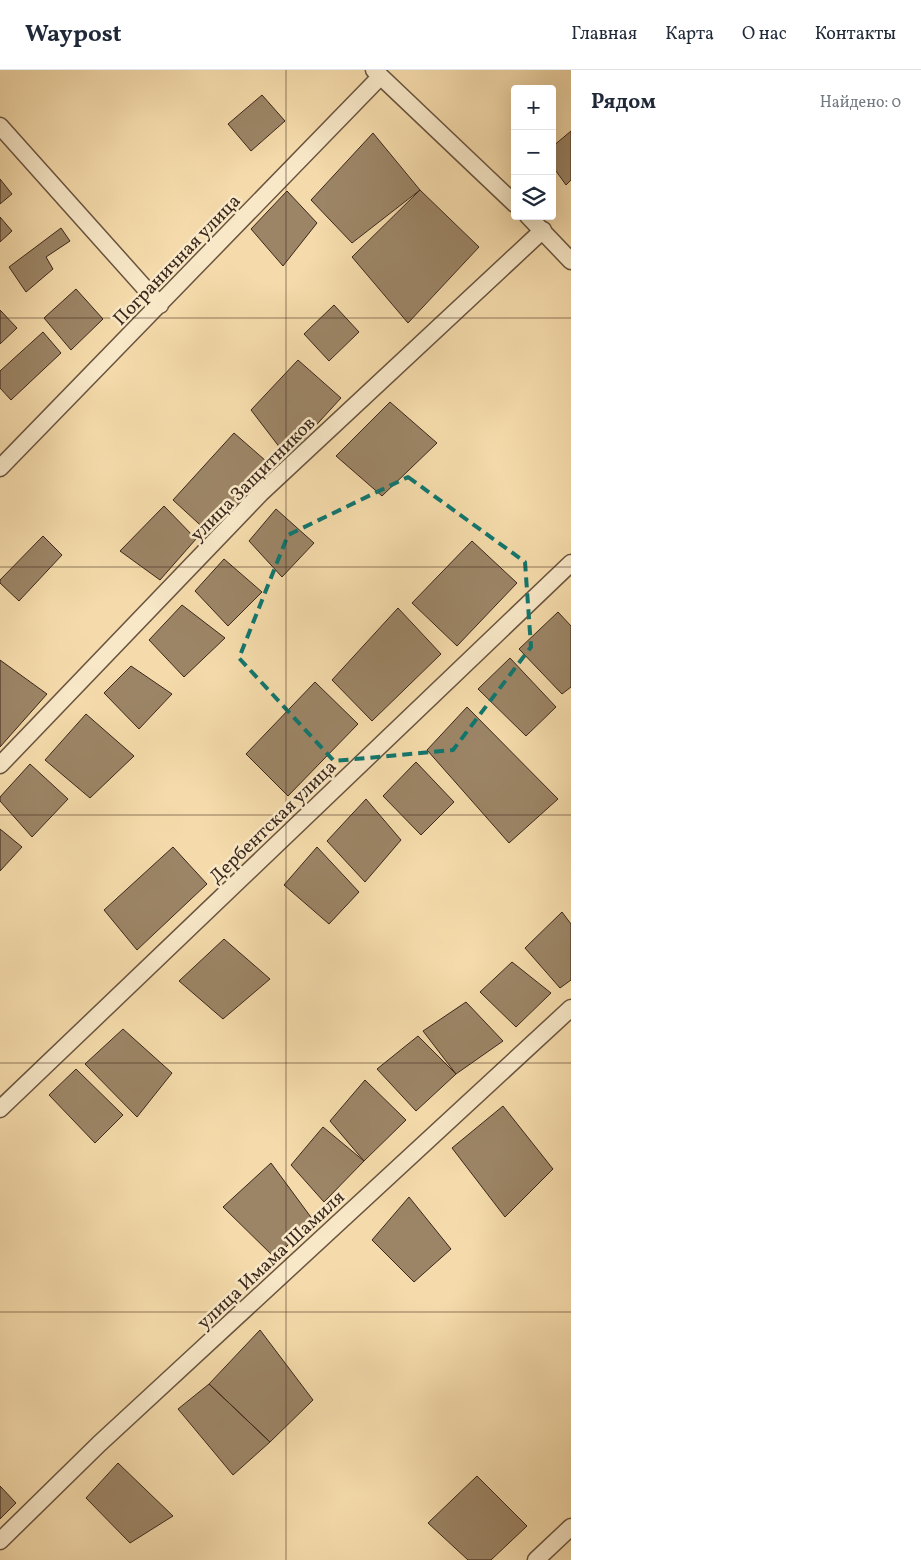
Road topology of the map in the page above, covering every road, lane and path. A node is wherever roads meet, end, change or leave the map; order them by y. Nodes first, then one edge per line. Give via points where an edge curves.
1 (377, 73) edge
2 (0, 126) edge
3 (511, 200) edge
4 (532, 220) edge
5 (543, 230) junction
6 (571, 261) edge
7 (160, 305) junction
8 (0, 468) edge
9 (571, 563) edge
10 (0, 765) edge
11 (571, 1008) edge
12 (0, 1109) edge
13 (571, 1526) edge
14 (0, 1541) edge
15 (536, 1560) edge

1 - 3 street
1 - 7 street, Пограничная улица
2 - 7 street
4 - 5 street
5 - 6 street
5 - 10 street, улица Защитников via 261,493
7 - 8 street, Пограничная улица
9 - 12 street, Дербентская улица
11 - 14 street, улица Имама Шамиля via 99,1444
13 - 15 street

